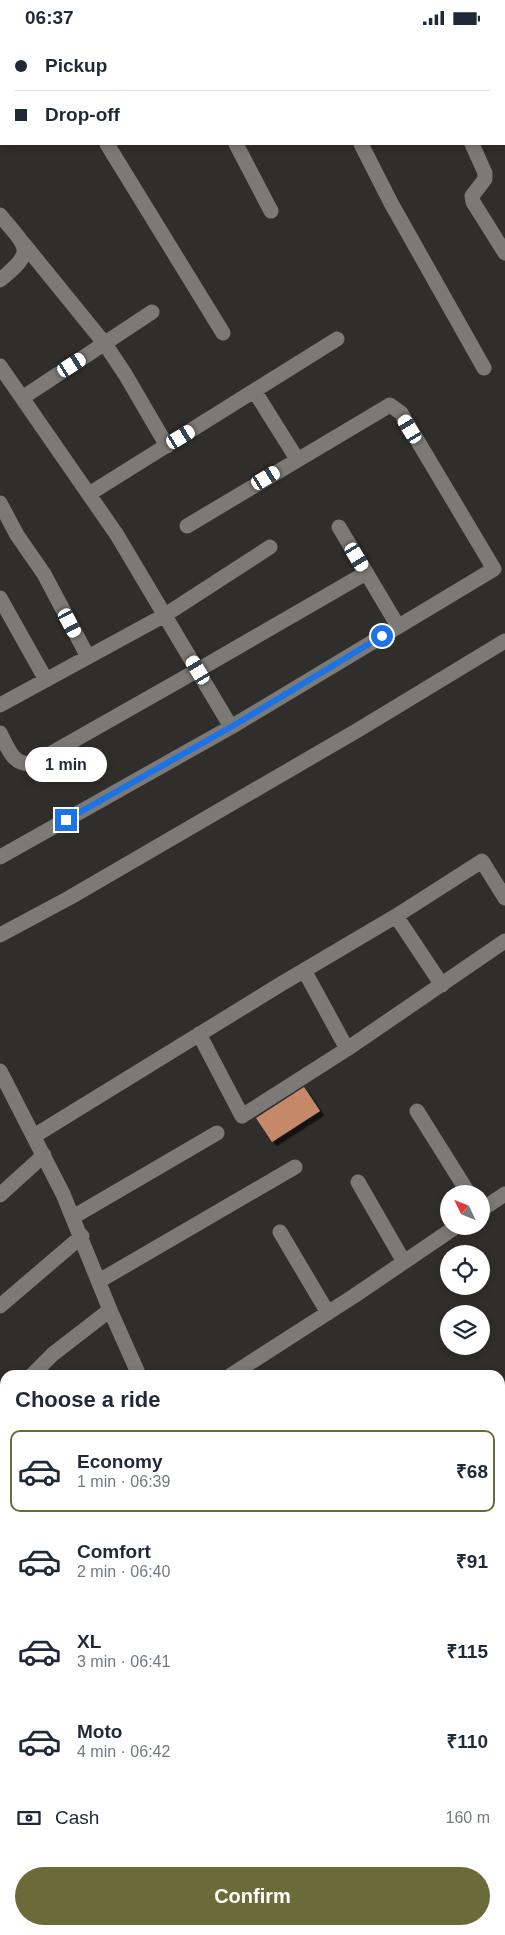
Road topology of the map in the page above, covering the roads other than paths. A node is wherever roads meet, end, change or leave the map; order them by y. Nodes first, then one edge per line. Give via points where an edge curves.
1 (108, 145) edge
2 (237, 145) edge
3 (362, 145) edge
4 (472, 145) edge
5 (271, 211) dead end
6 (0, 215) edge
7 (23, 243) junction
8 (505, 253) edge
9 (0, 281) edge
10 (152, 312) dead end
11 (223, 333) dead end
12 (337, 339) dead end
13 (105, 344) junction
14 (0, 366) edge
15 (484, 368) dead end
16 (255, 392) junction
17 (22, 398) junction
18 (166, 446) junction
19 (297, 459) junction
20 (89, 494) junction
21 (0, 503) edge
22 (187, 526) dead end
23 (339, 527) dead end
24 (270, 547) dead end
25 (366, 573) junction
26 (0, 598) edge
27 (165, 615) junction
28 (398, 626) junction
29 (505, 641) edge
30 (88, 657) junction
31 (198, 670) junction
32 (46, 680) junction
33 (0, 705) edge
34 (231, 727) junction
35 (0, 733) edge
36 (0, 857) edge
37 (505, 897) edge
38 (396, 916) junction
39 (0, 935) edge
40 (505, 941) edge
41 (304, 970) junction
42 (442, 985) junction
43 (199, 1034) junction
44 (347, 1049) junction
45 (0, 1071) edge
46 (4, 1090) edge
47 (417, 1111) dead end
48 (217, 1133) dead end
49 (34, 1136) junction
50 (44, 1155) junction
51 (295, 1167) dead end
52 (358, 1182) dead end
53 (463, 1185) edge
54 (505, 1194) edge
55 (0, 1195) edge
56 (490, 1204) edge
57 (73, 1217) junction
58 (280, 1232) dead end
59 (444, 1235) edge
60 (82, 1236) junction
61 (404, 1262) junction
62 (99, 1281) junction
63 (0, 1306) edge
64 (110, 1309) junction
65 (328, 1313) junction
66 (37, 1370) edge
67 (137, 1370) edge
68 (239, 1370) edge

1 - 11 street
2 - 5 street
3 - 15 street
4 - 8 street via 485,173 472,197 473,202
6 - 7 street
7 - 9 street via 24,258
7 - 13 street
10 - 13 street
12 - 16 street
13 - 17 street
13 - 18 street
14 - 17 street
16 - 18 street
16 - 19 street
17 - 20 street
18 - 20 street
19 - 22 street
19 - 28 street via 390,405 401,413 494,569
20 - 27 street
21 - 30 street via 44,574
23 - 25 street
24 - 27 street
25 - 28 street
25 - 31 street
26 - 32 street
27 - 30 street
27 - 31 street
28 - 34 street
29 - 39 street via 332,745
30 - 32 street
31 - 34 street
31 - 35 street via 34,763 25,765 13,757
32 - 33 street
34 - 36 street
37 - 38 street via 482,861
38 - 41 street
38 - 42 street
40 - 42 street
41 - 43 street
41 - 44 street
42 - 44 street
43 - 44 street via 242,1116
43 - 49 street
45 - 46 street
46 - 49 street
47 - 53 street
48 - 57 street
49 - 50 street
50 - 55 street
50 - 57 street
51 - 62 street
52 - 61 street
54 - 56 street
57 - 60 street
58 - 65 street
59 - 61 street
60 - 62 street
60 - 63 street
61 - 65 street
62 - 64 street
64 - 66 street
64 - 67 street
65 - 68 street

